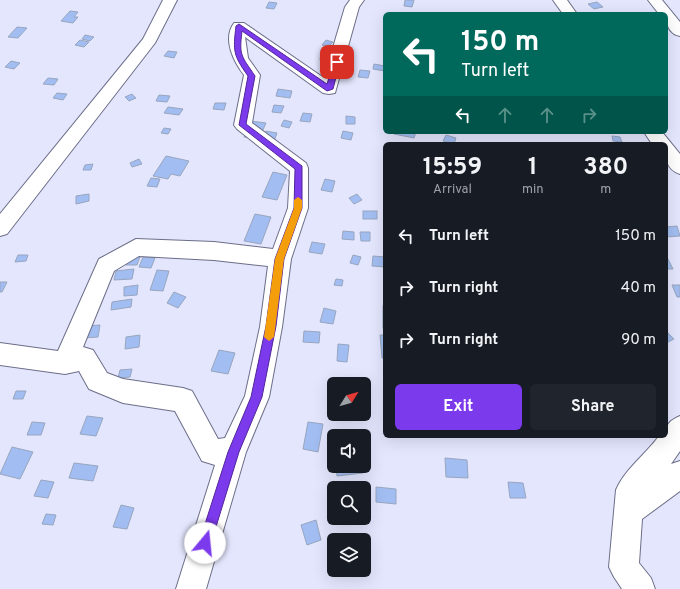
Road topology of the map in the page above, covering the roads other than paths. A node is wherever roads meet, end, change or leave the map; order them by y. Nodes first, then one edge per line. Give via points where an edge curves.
1 (170, 0) edge
2 (357, 0) edge
3 (560, 0) edge
4 (655, 0) edge
5 (569, 12) edge
6 (664, 12) edge
7 (668, 17) edge
8 (680, 32) edge
9 (668, 152) edge
10 (680, 167) edge
11 (0, 228) edge
12 (280, 259) junction
13 (0, 354) edge
14 (65, 363) junction
15 (680, 429) edge
16 (234, 452) junction
17 (680, 474) edge
18 (628, 512) junction
19 (191, 589) edge
20 (640, 589) edge

1 - 11 street via 150,40
2 - 12 street via 352,7 330,89 239,26 237,51 252,76 243,125 299,168 298,208
3 - 5 street
4 - 6 street
7 - 8 street
9 - 10 street
12 - 14 street via 214,251 136,247 106,265
12 - 16 street via 271,326 257,397
13 - 14 street
14 - 16 street via 85,358 98,381 123,390 182,400 211,452
15 - 18 street via 659,459 630,490
16 - 19 street
17 - 18 street
18 - 20 street via 624,567

